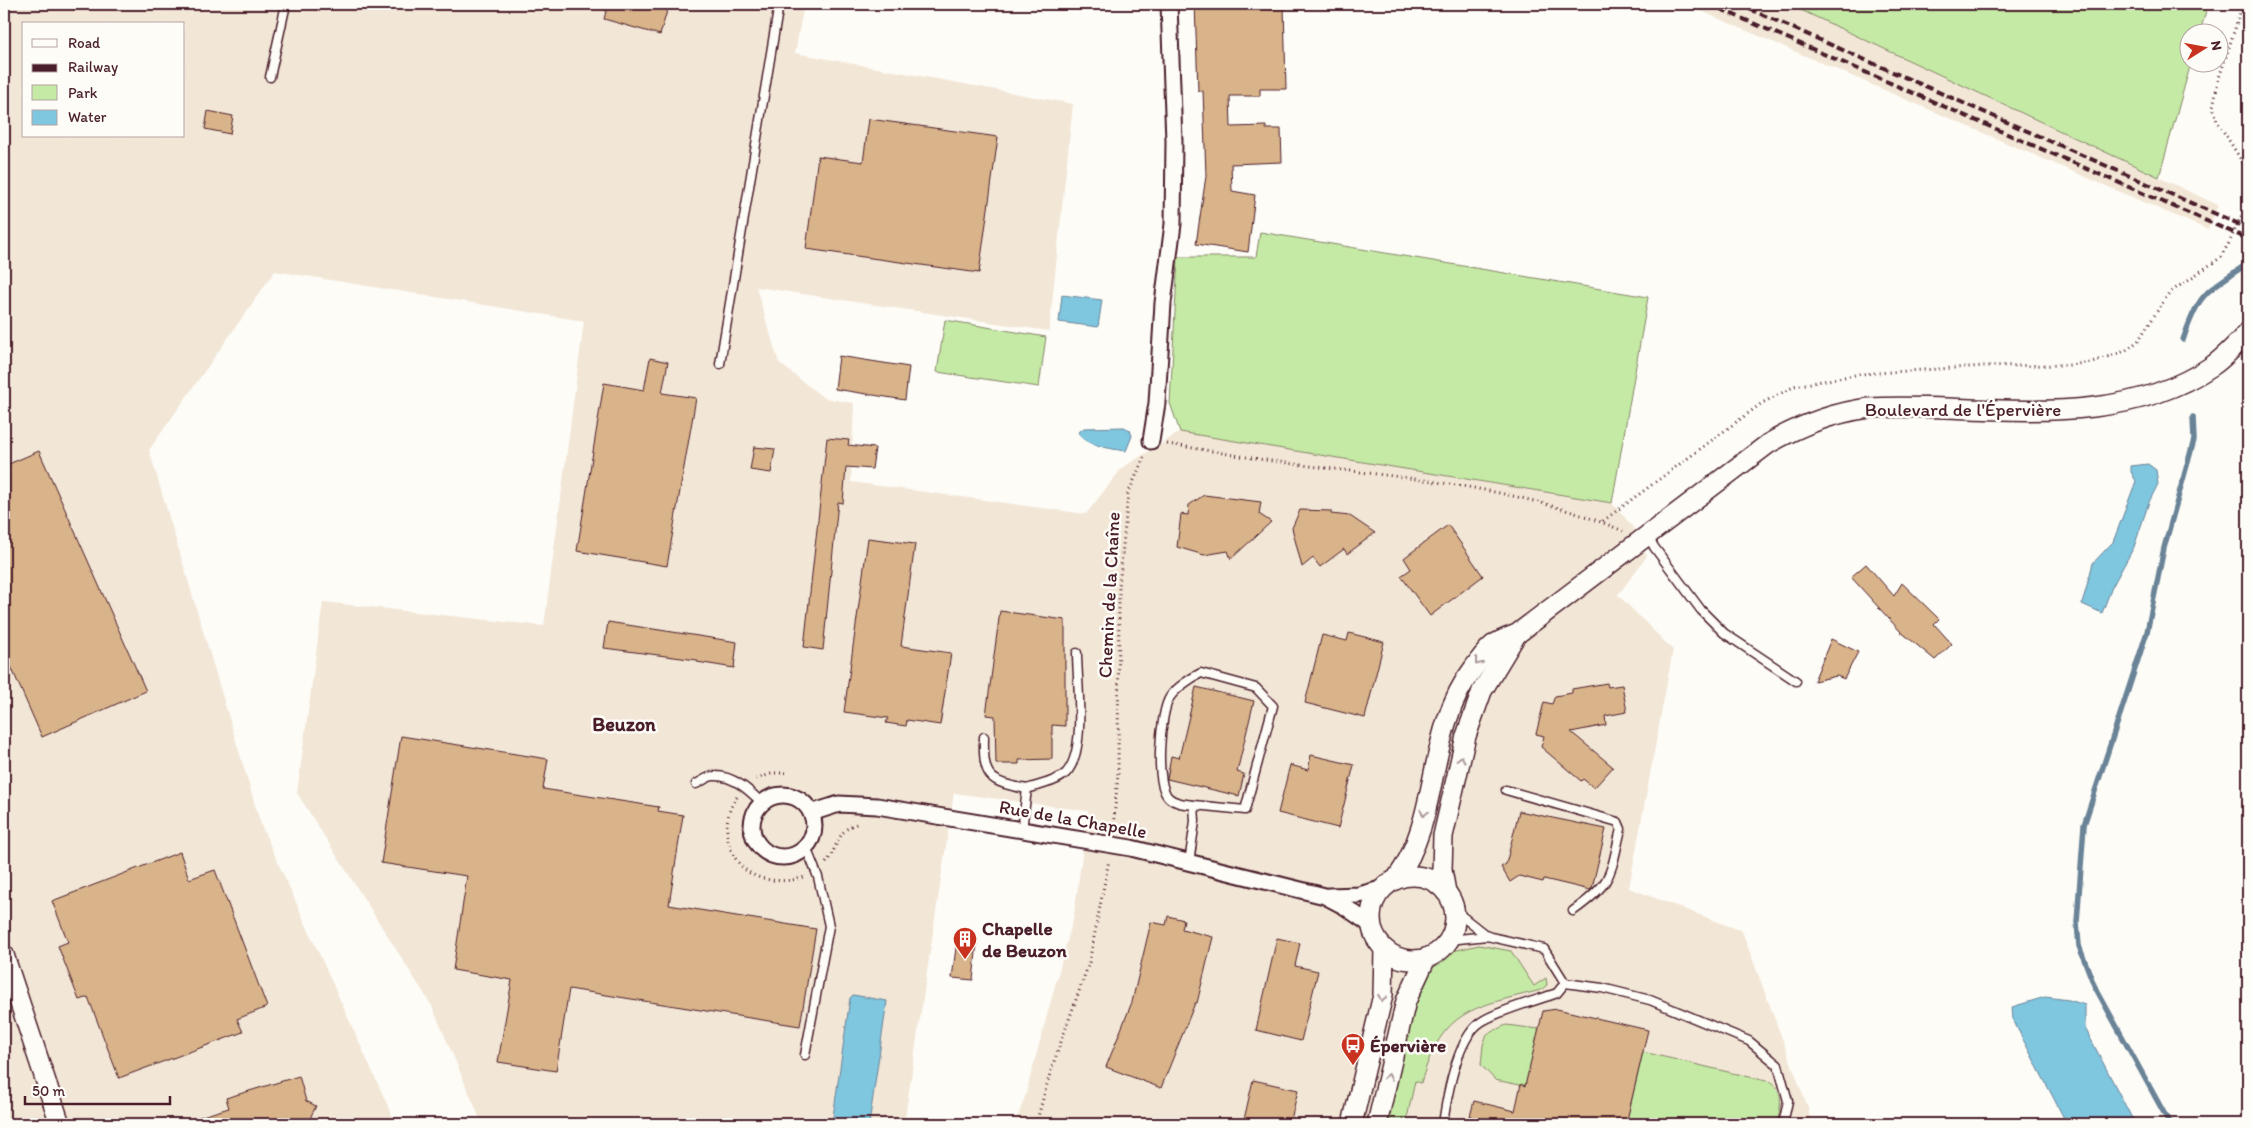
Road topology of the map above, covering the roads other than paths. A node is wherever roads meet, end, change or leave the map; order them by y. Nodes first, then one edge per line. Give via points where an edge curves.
1 (286, 4) edge
2 (779, 4) edge
3 (1169, 4) edge
4 (270, 77) dead end
5 (2248, 332) edge
6 (720, 364) dead end
7 (1151, 441) road end
8 (1643, 538) junction
9 (1517, 634) junction
10 (1077, 652) dead end
11 (1796, 681) dead end
12 (984, 737) dead end
13 (696, 784) dead end
14 (1027, 789) junction
15 (1506, 790) dead end
16 (762, 803) junction
17 (1194, 806) junction
18 (811, 813) junction
19 (1022, 830) junction
20 (806, 847) junction
21 (1189, 863) junction
22 (1397, 878) junction
23 (1381, 889) junction
24 (1446, 892) junction
25 (1325, 896) junction
26 (1454, 910) junction
27 (1574, 911) dead end
28 (1371, 925) junction
29 (1488, 936) junction
30 (1449, 940) junction
31 (1384, 949) junction
32 (4, 955) edge
33 (1426, 958) junction
34 (1565, 983) junction
35 (805, 1055) dead end
36 (60, 1124) edge
37 (1352, 1124) edge
38 (1377, 1124) edge
39 (1443, 1124) edge
40 (1784, 1124) edge

1 - 4 lane
2 - 6 lane
3 - 7 street via 1174,141 1173,224
5 - 8 street, Boulevard de l'Épervière via 2213,365 2182,384 2110,406 2050,410 1887,407 1846,411 1820,418 1768,444
8 - 9 street, Boulevard de l'Épervière
8 - 11 lane via 1654,547 1701,610 1718,627
9 -> 22 street, Boulevard de l'Épervière via 1493,645 1458,691 1443,730 1415,849
24 -> 9 street, Boulevard de l'Épervière via 1442,870 1443,836 1466,736 1482,690
10 - 14 lane via 1078,743 1072,763 1065,774
12 - 14 lane via 986,772 993,780
13 - 16 lane via 713,776 730,780 745,787
14 - 19 lane
15 - 27 lane via 1618,822 1621,829 1608,881 1596,895
16 - 18 street via 774,796 789,796 802,802
16 - 20 street via 755,812 752,825 753,836 761,848 773,856 784,857
17 - 17 lane via 1245,810 1273,706 1256,688 1201,673 1170,696 1163,716 1160,770 1163,788 1168,797 1178,803
17 - 21 lane
18 - 19 street, Rue de la Chapelle via 848,803
18 - 20 street via 813,834
19 - 21 street, Rue de la Chapelle via 1112,844
20 - 35 lane via 823,894 830,926
21 - 25 street, Rue de la Chapelle
22 - 23 street
22 - 24 street via 1424,877
23 - 25 street, Rue de la Chapelle via 1346,896
23 - 28 street via 1372,906
24 - 26 street
25 - 28 street, Rue de la Chapelle
26 - 29 lane
26 - 30 street via 1455,925
28 - 31 street via 1375,938
29 - 30 lane
29 - 34 lane via 1544,949
30 - 33 street
31 - 33 street via 1404,959
31 -> 37 street via 1383,995
32 - 36 street
38 -> 33 street via 1406,1001
34 - 39 lane via 1557,993 1481,1022 1464,1042
34 - 40 lane via 1650,1000 1749,1041 1778,1065 1788,1101

